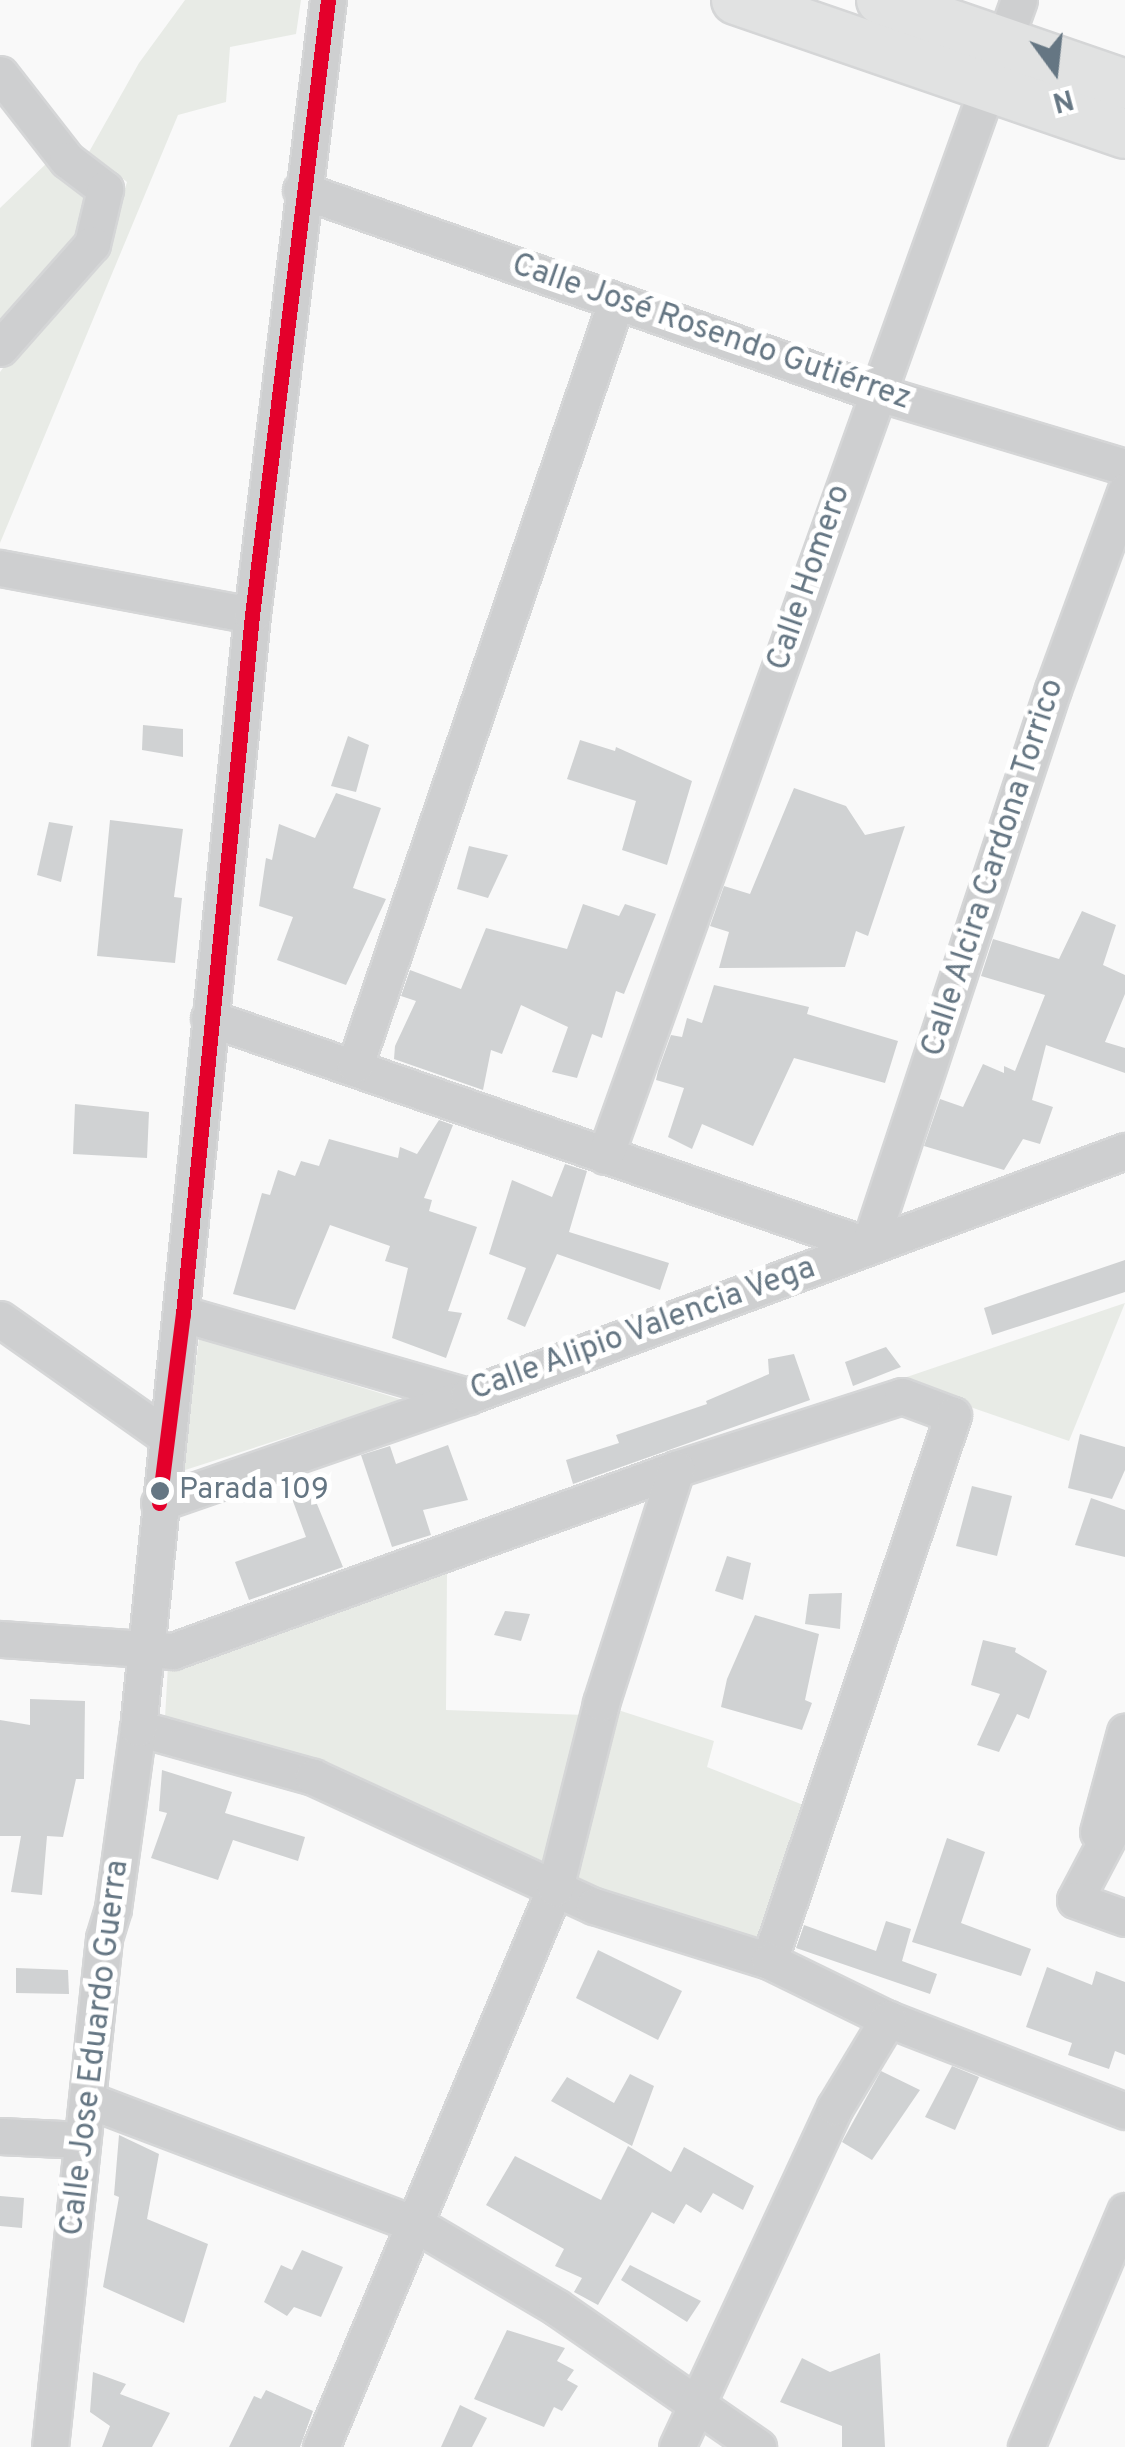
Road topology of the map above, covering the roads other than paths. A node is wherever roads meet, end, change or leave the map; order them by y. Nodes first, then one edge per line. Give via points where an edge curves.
1 (328, 0) edge
2 (736, 0) edge
3 (881, 0) edge
4 (1019, 0) edge
5 (996, 66) junction
6 (0, 74) edge
7 (1125, 84) edge
8 (1125, 134) edge
9 (301, 190) junction
10 (616, 302) junction
11 (0, 348) edge
12 (876, 392) junction
13 (1125, 467) edge
14 (1125, 492) edge
15 (0, 568) edge
16 (252, 615) junction
17 (209, 1018) junction
18 (355, 1064) junction
19 (1125, 1151) edge
20 (605, 1156) junction
21 (869, 1246) junction
22 (183, 1314) junction
23 (0, 1320) edge
24 (468, 1396) junction
25 (167, 1437) junction
26 (676, 1468) junction
27 (159, 1503) junction
28 (0, 1639) edge
29 (145, 1649) junction
30 (138, 1728) junction
31 (1125, 1732) edge
32 (1125, 1805) edge
33 (1088, 1866) junction
34 (555, 1888) junction
35 (1125, 1918) edge
36 (769, 1962) junction
37 (888, 2019) junction
38 (88, 2100) junction
39 (1125, 2112) edge
40 (0, 2136) edge
41 (82, 2140) junction
42 (1125, 2211) edge
43 (416, 2225) junction
44 (697, 2405) junction
45 (50, 2447) edge
46 (321, 2447) edge
47 (677, 2447) edge
48 (758, 2447) edge
49 (1026, 2447) edge

1 - 9 street
2 - 5 main road
3 - 5 main road
4 - 5 street, Calle Homero
5 - 7 main road
5 - 8 main road
5 - 12 street, Calle Homero
6 - 11 street via 67,160 106,189 92,244
9 - 10 street, Calle José Rosendo Gutiérrez
9 - 16 street
10 - 12 street, Calle José Rosendo Gutiérrez
10 - 18 street
12 - 13 street, Calle José Rosendo Gutiérrez
12 - 20 street, Calle Homero
14 - 21 street, Calle Alcira Cardona Torrico
15 - 16 street
16 - 17 street
17 - 18 street
17 - 22 street
18 - 20 street
19 - 21 street, Calle Alipio Valencia Vega
20 - 21 street
21 - 24 street, Calle Alipio Valencia Vega
22 - 24 street
22 - 25 street
23 - 25 street
24 - 27 street, Calle Alipio Valencia Vega
25 - 27 street
26 - 29 street via 173,1651
26 - 34 street via 602,1704
26 - 36 street via 902,1396 953,1415
27 - 29 street, Calle Jose Eduardo Guerra
28 - 29 street
29 - 30 street, Calle Jose Eduardo Guerra
30 - 34 street via 313,1777
30 - 38 street, Calle Jose Eduardo Guerra via 104,1938
31 - 33 street
32 - 33 street
33 - 35 street via 1075,1900
34 - 36 street
34 - 43 street
36 - 37 street
37 - 39 street
37 - 44 street via 835,2107
38 - 41 street, Calle Jose Eduardo Guerra
38 - 43 street
40 - 41 street
41 - 45 street, Calle Jose Eduardo Guerra
42 - 49 street
43 - 44 street via 556,2307
43 - 46 street
44 - 47 street
44 - 48 street

